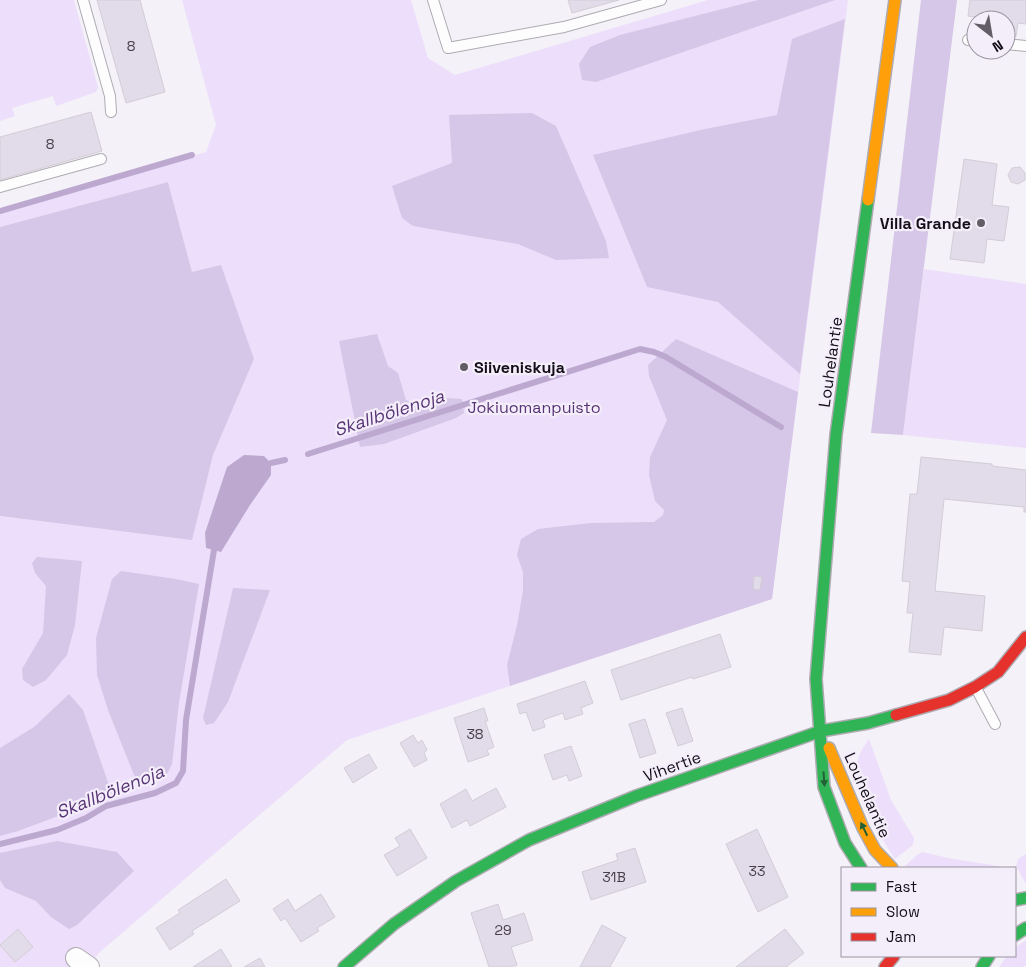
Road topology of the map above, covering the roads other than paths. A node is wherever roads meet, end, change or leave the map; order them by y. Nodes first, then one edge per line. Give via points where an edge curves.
1 (83, 0) edge
2 (433, 0) edge
3 (661, 0) edge
4 (895, 0) edge
5 (111, 112) dead end
6 (101, 159) dead end
7 (0, 187) edge
8 (1026, 636) edge
9 (976, 687) junction
10 (995, 724) dead end
11 (821, 731) junction
12 (860, 867) edge
13 (891, 867) edge
14 (899, 958) edge
15 (344, 967) edge
16 (885, 967) edge

1 - 5 lane via 110,96
2 - 3 lane via 448,48 564,27
4 - 11 main road, Louhelantie via 836,435 816,679
6 - 7 lane
8 - 9 main road, Vihertie via 998,672
9 - 10 lane
9 - 11 main road, Vihertie via 949,700 868,723
11 -> 12 main road, Louhelantie via 824,787 845,843
13 -> 11 main road, Louhelantie via 875,850 863,828
11 - 15 main road, Vihertie via 636,796 528,840 456,881 394,924
14 - 16 main road

